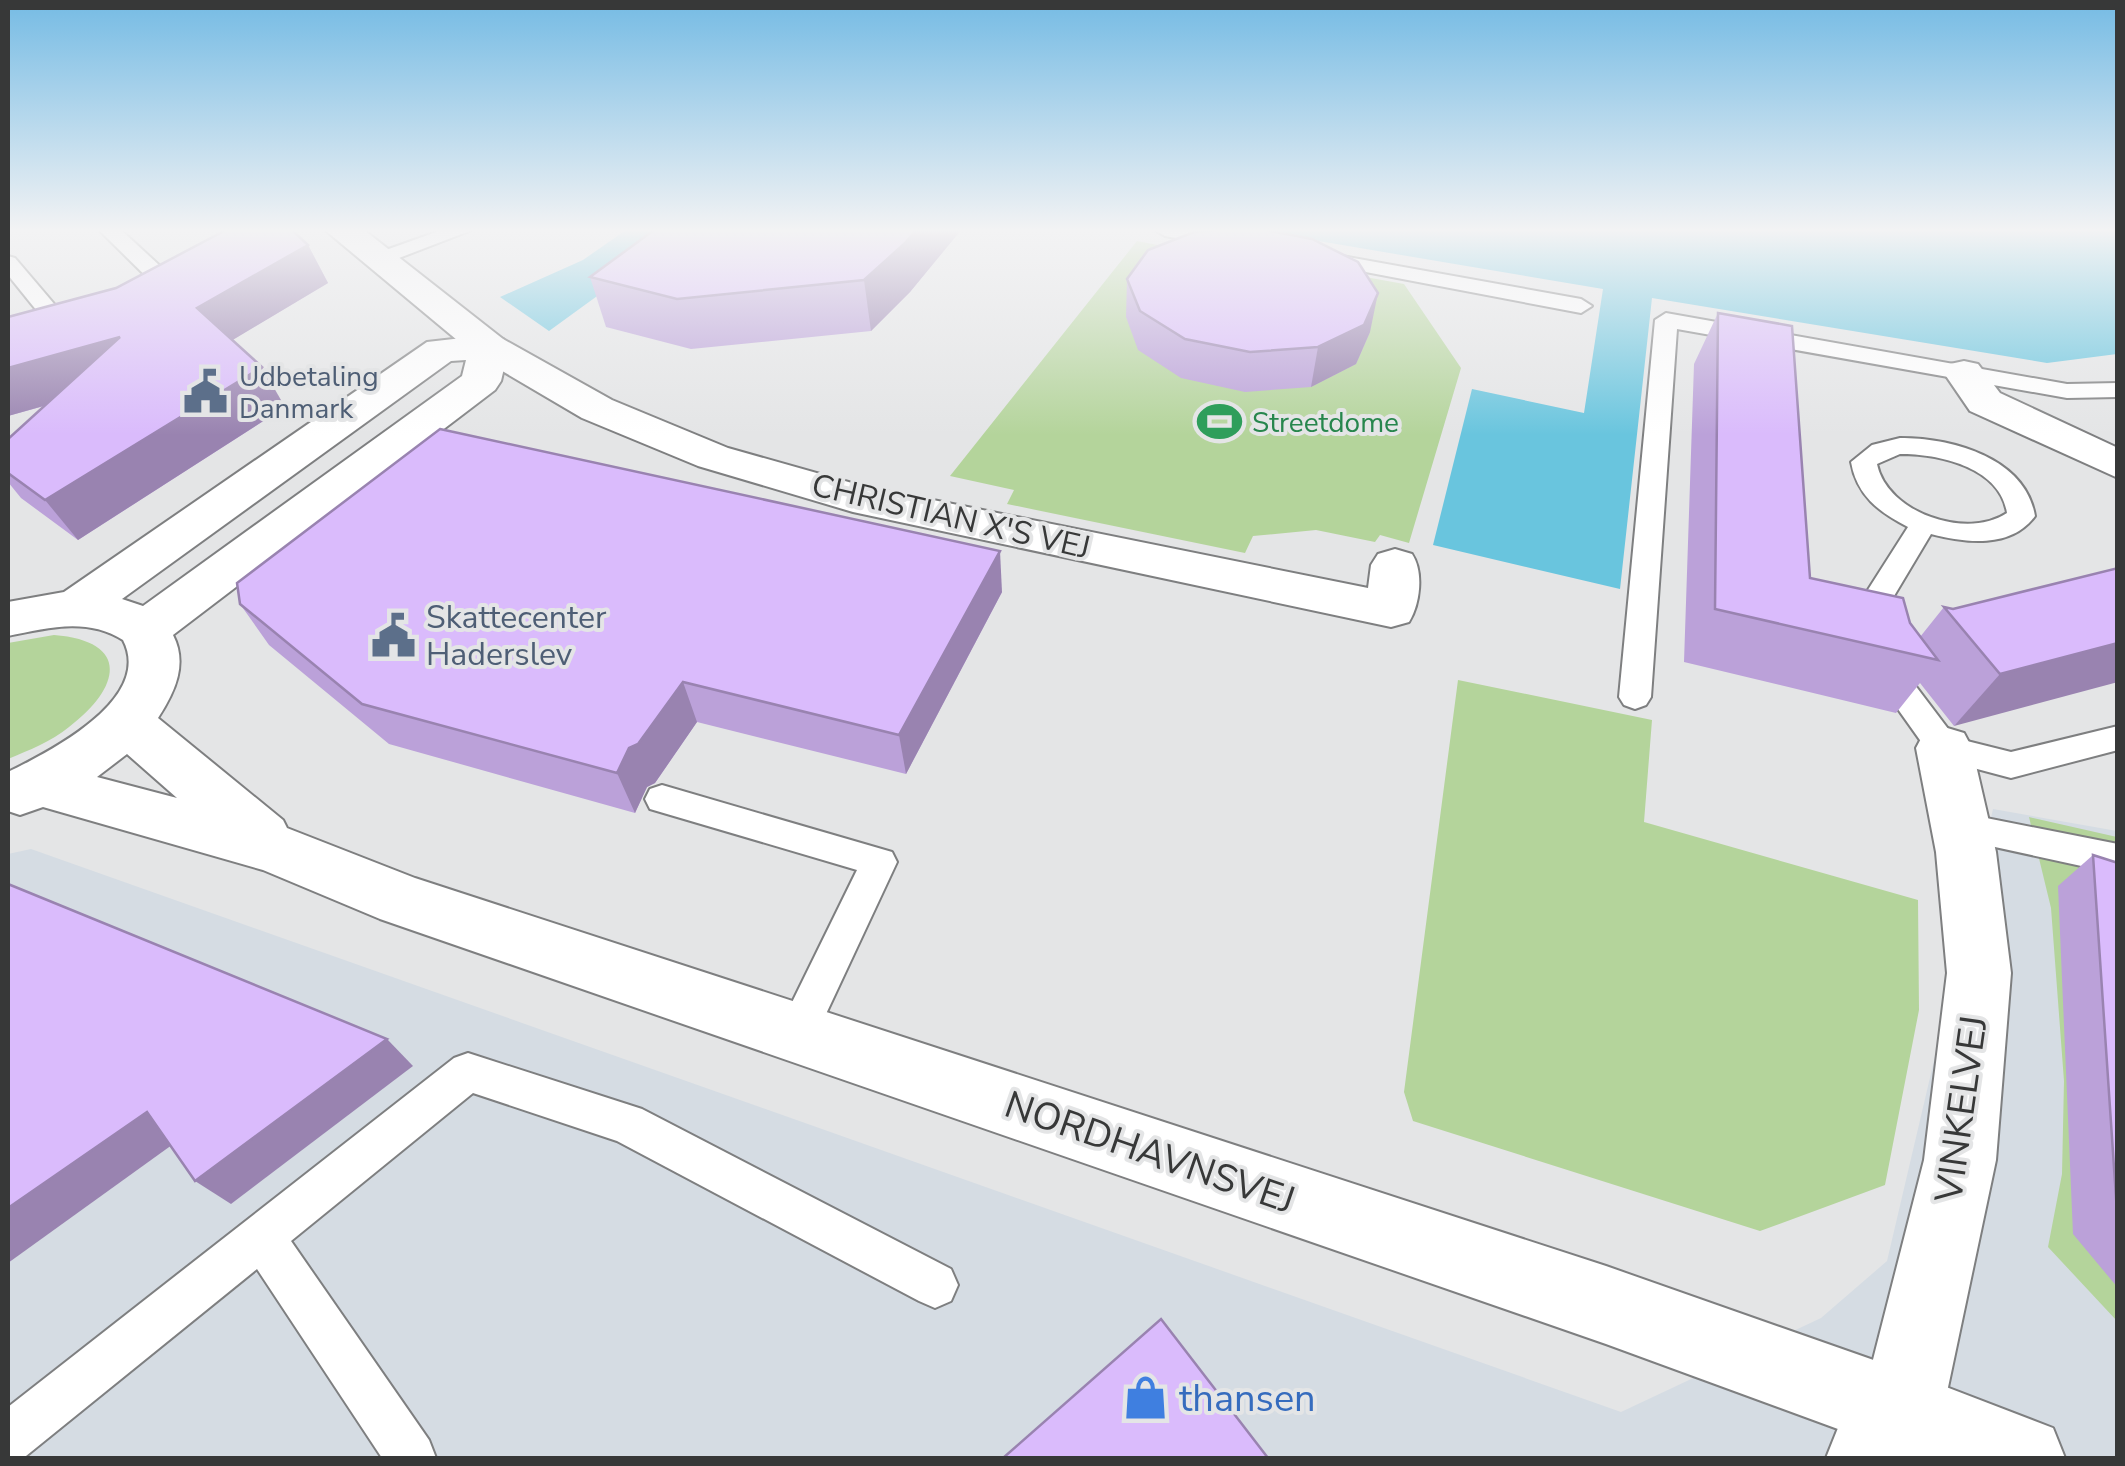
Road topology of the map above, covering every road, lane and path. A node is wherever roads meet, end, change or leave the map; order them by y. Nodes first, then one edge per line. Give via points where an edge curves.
1 (44, 298) edge
2 (428, 298) edge
3 (1540, 298) edge
4 (1581, 306) dead end
5 (39, 346) edge
6 (489, 347) junction
7 (1964, 373) junction
8 (2118, 390) edge
9 (2118, 466) edge
10 (1924, 524) junction
11 (1395, 565) dead end
12 (75, 609) junction
13 (8, 619) edge
14 (145, 630) junction
15 (1635, 696) dead end
16 (126, 722) junction
17 (2118, 738) edge
18 (1944, 748) junction
19 (23, 789) edge
20 (662, 799) dead end
21 (1961, 827) junction
22 (276, 849) junction
23 (2118, 859) edge
24 (797, 1033) junction
25 (262, 1236) junction
26 (934, 1284) dead end
27 (1885, 1434) edge
28 (8, 1438) edge
29 (410, 1458) edge
30 (2023, 1458) edge

1 - 5 lane via 79,333
2 - 6 street
3 - 4 lane
6 - 11 street, CHRISTIAN X'S VEJ via 598,409 712,456 852,498 1391,610
6 - 12 street via 441,350
6 - 14 street via 482,381
7 - 8 lane via 2067,391
7 - 9 street via 1985,402
7 - 15 lane via 1666,320
10 - 10 lane via 1887,505 1866,482 1864,462 1882,449 1916,446 1956,455 1993,472 2017,495 2022,516 2003,531 1967,534
10 - 18 lane, VINKELVEJ via 1879,596 1884,666
12 - 13 street
12 - 14 street via 128,618
14 - 16 street via 156,647 156,670
16 - 19 street via 95,749
16 - 22 street, NORDHAVNSVEJ
17 - 18 lane via 2011,765
18 - 21 street, VINKELVEJ
19 - 22 street, NORDHAVNSVEJ
20 - 24 lane via 879,862
21 - 23 lane
21 - 27 street, VINKELVEJ via 1979,973 1960,1160
22 - 24 street, NORDHAVNSVEJ via 402,900
24 - 27 street, NORDHAVNSVEJ via 1606,1305
25 - 26 lane via 468,1072 627,1124
25 - 28 lane
25 - 29 lane
27 - 30 street, NORDHAVNSVEJ

